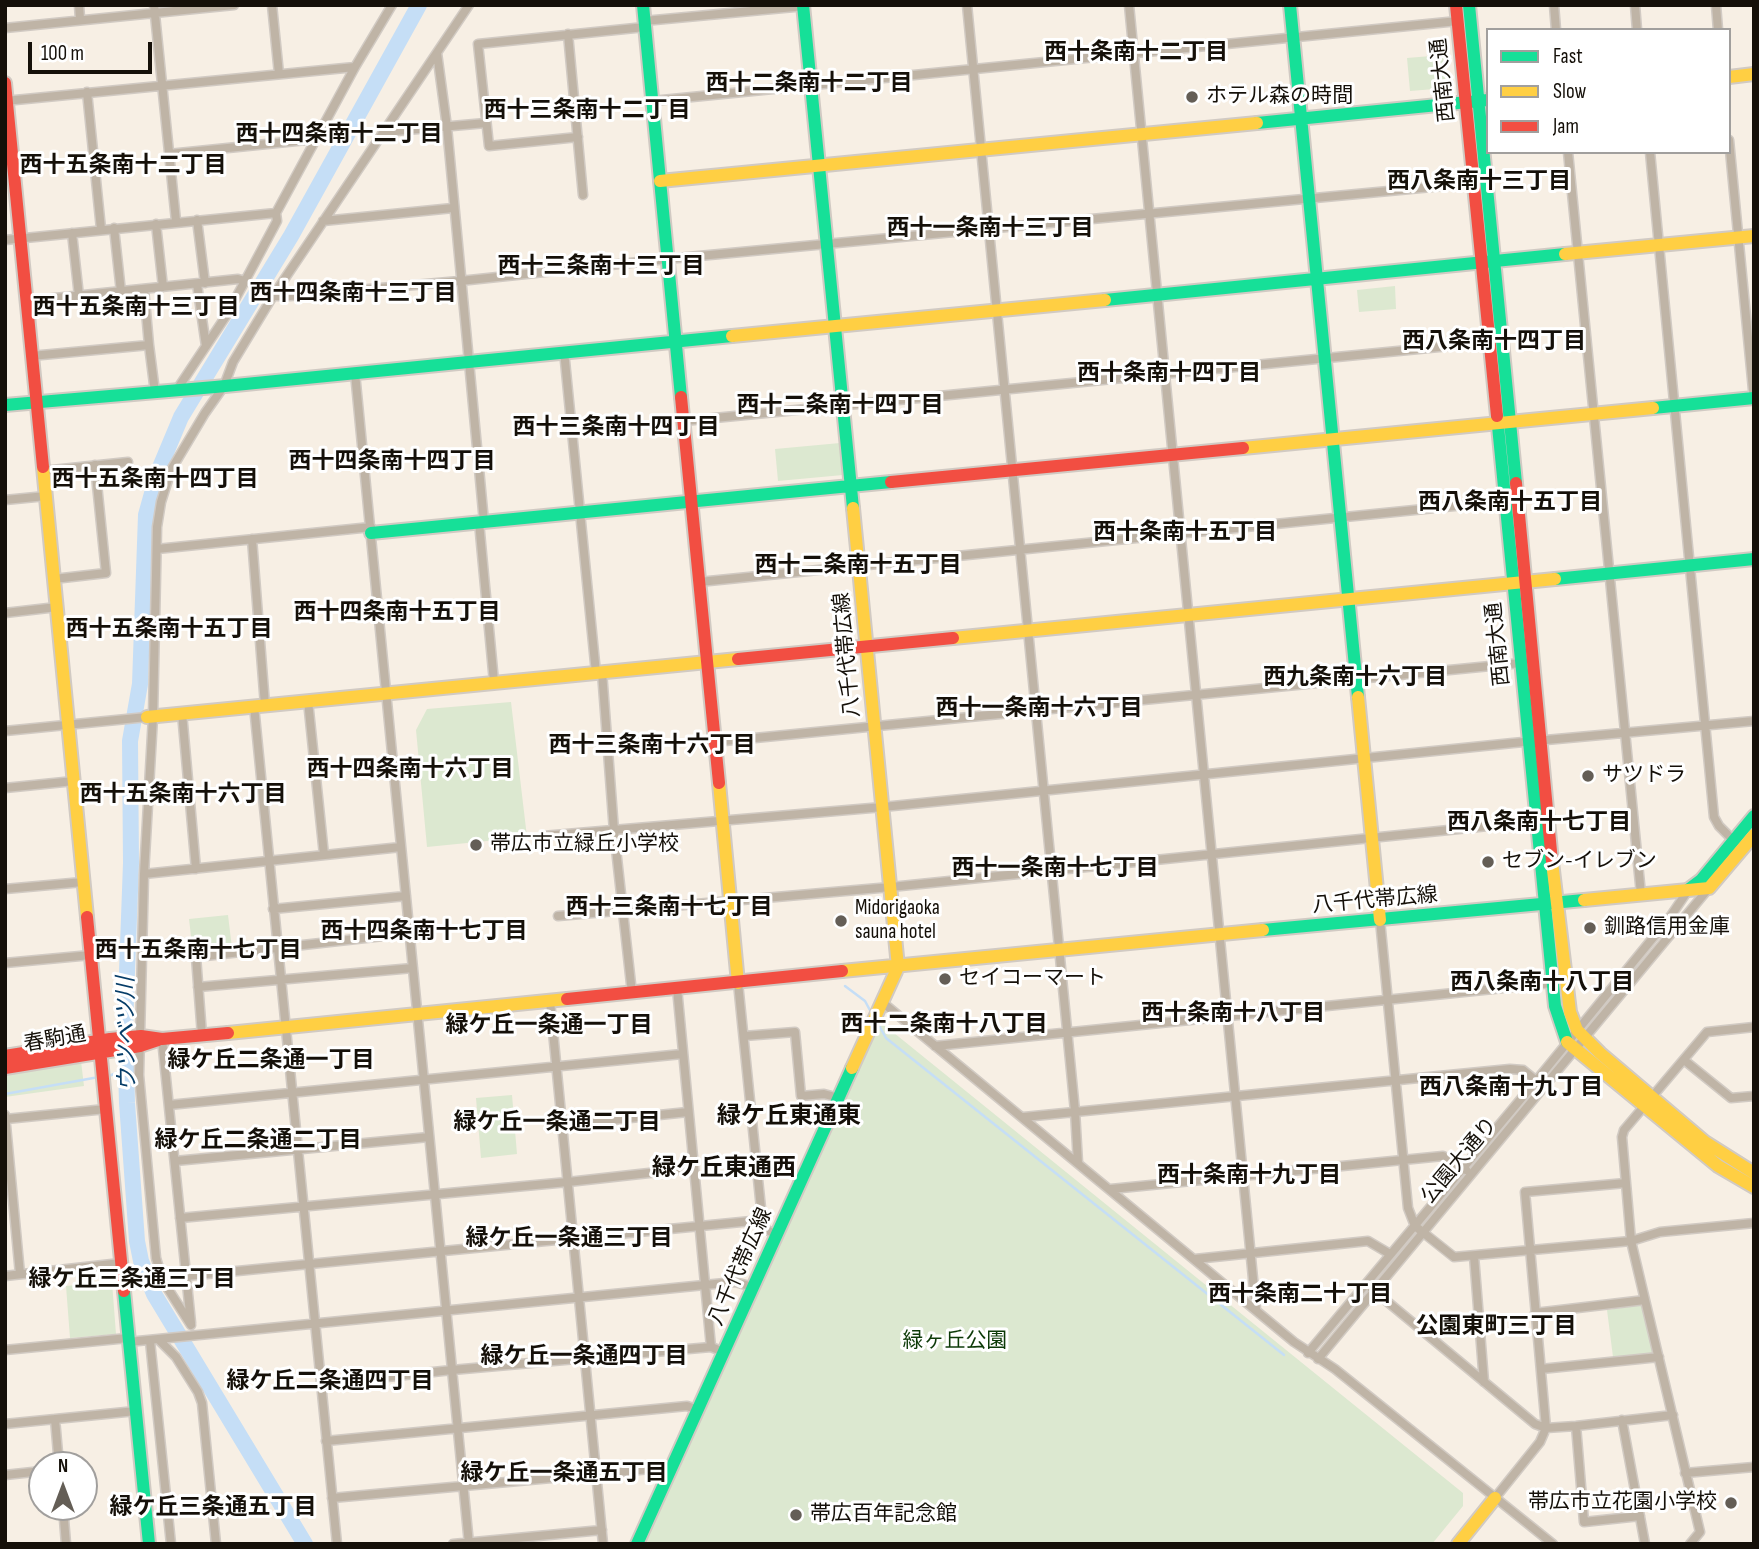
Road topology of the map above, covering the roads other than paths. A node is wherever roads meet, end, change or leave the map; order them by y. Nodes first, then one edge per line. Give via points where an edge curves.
1 (79, 5) edge
2 (234, 5) edge
3 (272, 5) edge
4 (393, 5) edge
5 (469, 5) edge
6 (642, 5) edge
7 (805, 5) edge
8 (967, 5) edge
9 (1129, 5) edge
10 (1290, 5) edge
11 (1456, 5) edge
12 (1469, 5) edge
13 (1554, 5) edge
14 (1635, 5) edge
15 (1716, 5) edge
16 (155, 9) edge
17 (80, 19) junction
18 (1458, 21) junction
19 (644, 24) junction
20 (5, 28) edge
21 (1556, 28) edge
22 (1637, 28) edge
23 (1718, 28) edge
24 (568, 34) junction
25 (1293, 37) junction
26 (438, 53) junction
27 (1134, 55) junction
28 (355, 67) junction
29 (973, 70) junction
30 (279, 74) junction
31 (1754, 74) edge
32 (1731, 76) edge
33 (5, 83) edge
34 (162, 84) junction
35 (812, 85) junction
36 (87, 92) junction
37 (6, 101) edge
38 (1477, 101) edge
39 (652, 102) junction
40 (1302, 118) junction
41 (486, 123) junction
42 (447, 127) junction
43 (384, 132) junction
44 (1141, 134) junction
45 (578, 136) junction
46 (316, 139) junction
47 (981, 149) junction
48 (169, 154) junction
49 (1568, 154) edge
50 (1650, 154) edge
51 (1730, 154) edge
52 (820, 165) junction
53 (660, 181) junction
54 (1474, 183) junction
55 (583, 195) dead end
56 (1309, 199) junction
57 (453, 208) junction
58 (276, 213) junction
59 (1149, 215) junction
60 (197, 219) junction
61 (176, 221) junction
62 (323, 221) junction
63 (156, 223) junction
64 (114, 228) junction
65 (101, 229) junction
66 (989, 229) junction
67 (72, 233) junction
68 (1754, 236) edge
69 (1739, 237) junction
70 (20, 239) junction
71 (5, 240) edge
72 (828, 245) junction
73 (1658, 245) junction
74 (1578, 253) junction
75 (667, 259) junction
76 (1487, 262) junction
77 (1317, 278) junction
78 (245, 281) junction
79 (460, 281) junction
80 (201, 283) junction
81 (163, 287) junction
82 (144, 289) junction
83 (121, 292) junction
84 (1157, 295) junction
85 (79, 296) junction
86 (274, 296) junction
87 (26, 301) junction
88 (996, 309) junction
89 (836, 326) junction
90 (677, 340) junction
91 (1490, 342) junction
92 (149, 345) junction
93 (206, 346) junction
94 (564, 351) junction
95 (32, 356) junction
96 (1325, 358) junction
97 (468, 361) junction
98 (355, 373) junction
99 (1165, 374) junction
100 (219, 387) junction
101 (1004, 390) junction
102 (180, 391) junction
103 (155, 392) junction
104 (1754, 399) edge
105 (36, 404) junction
106 (5, 405) edge
107 (844, 406) junction
108 (1674, 406) junction
109 (1594, 413) junction
110 (684, 421) junction
111 (1503, 423) junction
112 (1333, 439) junction
113 (1172, 455) junction
114 (128, 462) dead end
115 (95, 465) junction
116 (1012, 470) junction
117 (43, 471) junction
118 (852, 486) junction
119 (46, 496) junction
120 (5, 500) edge
121 (691, 501) junction
122 (1504, 502) junction
123 (582, 512) junction
124 (1340, 519) junction
125 (481, 522) junction
126 (371, 530) junction
127 (1180, 535) junction
128 (252, 539) junction
129 (157, 549) junction
130 (1020, 550) junction
131 (1754, 559) edge
132 (859, 565) junction
133 (1689, 565) junction
134 (1609, 574) junction
135 (54, 579) junction
136 (699, 582) junction
137 (1527, 582) junction
138 (1512, 583) junction
139 (1348, 598) junction
140 (57, 607) junction
141 (5, 613) edge
142 (1189, 615) junction
143 (1028, 631) junction
144 (867, 647) junction
145 (708, 662) junction
146 (1521, 663) junction
147 (599, 673) junction
148 (1356, 678) junction
149 (494, 682) junction
150 (387, 693) junction
151 (1195, 695) junction
152 (308, 701) junction
153 (260, 705) junction
154 (1036, 711) junction
155 (182, 713) junction
156 (150, 717) junction
157 (1754, 722) edge
158 (69, 725) junction
159 (874, 727) junction
160 (1706, 727) junction
161 (5, 732) edge
162 (1625, 734) junction
163 (1542, 741) junction
164 (715, 742) junction
165 (1528, 742) junction
166 (1364, 758) junction
167 (1204, 775) junction
168 (74, 781) junction
169 (5, 788) edge
170 (1044, 791) junction
171 (883, 807) junction
172 (1754, 816) edge
173 (1536, 821) junction
174 (723, 822) junction
175 (614, 831) junction
176 (1754, 835) edge
177 (543, 836) dead end
178 (1372, 839) junction
179 (1734, 841) junction
180 (401, 848) junction
181 (324, 855) junction
182 (1212, 855) junction
183 (269, 861) junction
184 (196, 869) junction
185 (1051, 871) junction
186 (144, 874) junction
187 (83, 882) junction
188 (891, 887) junction
189 (1709, 888) junction
190 (5, 889) edge
191 (1689, 889) junction
192 (1641, 894) junction
193 (406, 896) junction
194 (730, 901) junction
195 (1557, 903) junction
196 (1543, 905) junction
197 (273, 909) junction
198 (623, 910) junction
199 (558, 916) dead end
200 (1380, 920) junction
201 (410, 933) junction
202 (1220, 935) junction
203 (276, 947) junction
204 (1059, 950) junction
205 (91, 955) junction
206 (5, 963) edge
207 (898, 967) junction
208 (413, 968) junction
209 (280, 981) junction
210 (738, 983) junction
211 (1552, 983) junction
212 (198, 987) junction
213 (677, 988) junction
214 (632, 993) junction
215 (1388, 1000) junction
216 (550, 1001) junction
217 (882, 1002) junction
218 (418, 1014) junction
219 (1228, 1015) junction
220 (1754, 1027) edge
221 (286, 1028) junction
222 (1066, 1031) junction
223 (1581, 1034) junction
224 (202, 1035) junction
225 (744, 1035) junction
226 (162, 1039) junction
227 (137, 1042) junction
228 (105, 1045) junction
229 (935, 1045) junction
230 (1571, 1045) junction
231 (682, 1054) junction
232 (5, 1056) edge
233 (1684, 1060) junction
234 (556, 1065) junction
235 (5, 1068) edge
236 (424, 1079) junction
237 (1396, 1079) junction
238 (1540, 1084) junction
239 (293, 1093) junction
240 (1236, 1096) junction
241 (1754, 1096) edge
242 (839, 1098) junction
243 (1649, 1102) junction
244 (169, 1105) junction
245 (106, 1109) junction
246 (1075, 1111) junction
247 (688, 1112) junction
248 (6, 1117) edge
249 (1024, 1117) junction
250 (562, 1125) junction
251 (429, 1137) junction
252 (299, 1150) junction
253 (7, 1159) edge
254 (1403, 1159) junction
255 (175, 1161) junction
256 (1078, 1163) junction
257 (694, 1168) junction
258 (1463, 1168) junction
259 (1754, 1173) edge
260 (1471, 1175) junction
261 (1243, 1177) junction
262 (568, 1182) junction
263 (1626, 1183) junction
264 (1754, 1187) edge
265 (1111, 1189) junction
266 (435, 1194) junction
267 (9, 1202) edge
268 (304, 1207) junction
269 (180, 1218) junction
270 (762, 1220) junction
271 (1754, 1223) edge
272 (699, 1226) junction
273 (1415, 1226) junction
274 (1422, 1232) junction
275 (777, 1235) junction
276 (573, 1238) junction
277 (1631, 1241) junction
278 (1530, 1251) junction
279 (441, 1252) junction
280 (1251, 1254) junction
281 (1390, 1254) junction
282 (1474, 1256) junction
283 (1195, 1259) junction
284 (121, 1264) junction
285 (310, 1265) junction
286 (20, 1274) junction
287 (5, 1276) edge
288 (186, 1276) junction
289 (1367, 1284) junction
290 (705, 1286) junction
291 (753, 1287) junction
292 (1375, 1291) junction
293 (579, 1299) junction
294 (1645, 1300) junction
295 (1256, 1309) junction
296 (447, 1311) junction
297 (1535, 1313) junction
298 (191, 1325) junction
299 (316, 1325) junction
300 (192, 1336) junction
301 (128, 1340) junction
302 (159, 1340) junction
303 (711, 1347) junction
304 (5, 1350) edge
305 (724, 1352) junction
306 (1308, 1353) junction
307 (1659, 1357) junction
308 (585, 1358) junction
309 (1318, 1359) junction
310 (1541, 1369) junction
311 (452, 1370) junction
312 (1484, 1382) junction
313 (321, 1384) junction
314 (698, 1410) junction
315 (136, 1411) junction
316 (591, 1415) junction
317 (1672, 1415) junction
318 (55, 1419) junction
319 (1622, 1420) junction
320 (5, 1424) edge
321 (1576, 1426) junction
322 (458, 1428) junction
323 (1546, 1428) junction
324 (326, 1441) junction
325 (58, 1451) edge
326 (672, 1467) junction
327 (1754, 1467) edge
328 (28, 1473) edge
329 (596, 1473) junction
330 (1685, 1473) junction
331 (5, 1475) edge
332 (463, 1485) junction
333 (332, 1498) junction
334 (1495, 1498) junction
335 (1640, 1517) junction
336 (64, 1521) edge
337 (602, 1530) junction
338 (469, 1543) edge
339 (66, 1544) edge
340 (149, 1544) edge
341 (171, 1544) edge
342 (216, 1544) edge
343 (337, 1544) edge
344 (453, 1544) edge
345 (603, 1544) edge
346 (637, 1544) edge
347 (1458, 1544) edge
348 (1553, 1544) edge
349 (1645, 1544) edge
350 (1690, 1544) edge

1 - 17 street
2 - 16 street
3 - 30 street
4 - 28 street
5 - 26 street
6 - 19 street
7 - 19 street
7 - 35 street, 八千代帯広線
8 - 29 street
9 - 27 street
10 - 25 street
11 - 18 street, 西南大通
12 - 38 street, 西南大通
13 - 21 street
14 - 22 street
15 - 23 street
16 - 17 street
16 - 34 street
17 - 20 street
18 - 25 street
18 - 38 street, 西南大通
19 - 24 street
19 - 39 street
24 - 41 street via 478,44
24 - 45 street
25 - 27 street
25 - 40 street
26 - 42 street
26 - 43 street
27 - 29 street
27 - 44 street
28 - 30 street
28 - 46 street
29 - 35 street
29 - 47 street
30 - 34 street
31 - 32 street
33 - 37 street
34 - 36 street
34 - 48 street
35 - 39 street
35 - 52 street, 八千代帯広線
36 - 37 street
36 - 65 street
37 - 70 street
38 - 40 street
38 - 54 street, 西南大通
38 - 76 street, 西南大通
39 - 53 street
40 - 44 street
40 - 56 street
41 - 42 street
41 - 45 street via 489,146
42 - 43 street
42 - 57 street
43 - 62 street
44 - 47 street
44 - 59 street
45 - 55 street
46 - 48 street
46 - 58 street
47 - 52 street
47 - 66 street
48 - 61 street
49 - 74 street
50 - 73 street
51 - 69 street
52 - 53 street
52 - 72 street, 八千代帯広線
53 - 75 street
54 - 56 street
54 - 76 street, 西南大通
56 - 59 street
56 - 77 street
57 - 62 street
57 - 79 street
58 - 60 street
58 - 78 street via 277,221
59 - 66 street
59 - 84 street
60 - 61 street
60 - 80 street
61 - 63 street
62 - 86 street
63 - 64 street
63 - 81 street
64 - 65 street
64 - 83 street
65 - 67 street
66 - 72 street
66 - 88 street
67 - 70 street
67 - 85 street
68 - 69 street
69 - 73 street
69 - 104 street
70 - 71 street
70 - 87 street
72 - 75 street
72 - 89 street, 八千代帯広線
73 - 74 street
73 - 108 street
74 - 76 street
74 - 109 street
75 - 79 street
75 - 90 street
76 - 77 street
76 - 91 street, 西南大通
76 - 111 street, 西南大通
77 - 84 street
77 - 96 street
78 - 80 street
78 - 93 street
79 - 86 street
79 - 97 street
80 - 81 street
80 - 93 street
81 - 82 street
82 - 83 street
82 - 92 street
83 - 85 street
84 - 88 street
84 - 99 street
85 - 87 street
86 - 100 street
87 - 95 street
88 - 89 street
88 - 101 street
89 - 90 street
89 - 107 street, 八千代帯広線
90 - 94 street
90 - 110 street
91 - 96 street
91 - 111 street, 西南大通
92 - 95 street
92 - 103 street
93 - 102 street
94 - 97 street
94 - 123 street
95 - 105 street
96 - 99 street
96 - 112 street
97 - 98 street
97 - 125 street
98 - 100 street
98 - 126 street
99 - 101 street
99 - 113 street
100 - 102 street
100 - 129 street via 171,470 161,502
101 - 107 street
101 - 116 street
102 - 103 street
103 - 105 street
104 - 108 street
105 - 106 street
105 - 117 street
107 - 110 street
107 - 118 street, 八千代帯広線
108 - 109 street
108 - 133 street
109 - 111 street
109 - 134 street
110 - 121 street
111 - 112 street
111 - 122 street, 西南大通
111 - 137 street, 西南大通
112 - 113 street
112 - 124 street
113 - 116 street
113 - 127 street
114 - 115 street
115 - 117 street
115 - 135 street via 106,573
116 - 118 street
116 - 130 street
117 - 119 street
118 - 121 street
118 - 132 street, 八千代帯広線
119 - 120 street
119 - 135 street
121 - 123 street
121 - 136 street
122 - 124 street
122 - 138 street, 西南大通
123 - 125 street
123 - 147 street
124 - 127 street
124 - 139 street
125 - 126 street
125 - 149 street
126 - 128 street
126 - 150 street
127 - 130 street
127 - 142 street
128 - 129 street
128 - 153 street
129 - 156 street
130 - 132 street
130 - 143 street
131 - 133 street
132 - 136 street
132 - 144 street, 八千代帯広線
133 - 134 street
133 - 160 street
134 - 137 street
134 - 162 street
135 - 140 street
136 - 145 street
137 - 138 street
137 - 163 street, 西南大通
138 - 139 street
138 - 146 street, 西南大通
139 - 142 street
139 - 148 street
140 - 141 street
140 - 158 street
142 - 143 street
142 - 151 street
143 - 144 street
143 - 154 street
144 - 145 street
144 - 159 street, 八千代帯広線
145 - 147 street
145 - 164 street
146 - 148 street
146 - 165 street, 西南大通
147 - 149 street
147 - 175 street
148 - 151 street
148 - 166 street
149 - 150 street
150 - 152 street
150 - 180 street
151 - 154 street
151 - 167 street
152 - 153 street
152 - 181 street
153 - 155 street
153 - 183 street
154 - 159 street
154 - 170 street
155 - 156 street
155 - 184 street
156 - 158 street
156 - 186 street
157 - 160 street
158 - 161 street
158 - 168 street
159 - 164 street
159 - 171 street, 八千代帯広線
160 - 162 street
160 - 179 street via 1714,817
162 - 163 street
162 - 192 street
163 - 165 street
163 - 195 street, 西南大通
164 - 174 street
165 - 166 street
165 - 173 street, 西南大通
166 - 167 street
166 - 178 street
167 - 170 street
167 - 182 street
168 - 169 street
168 - 187 street
170 - 171 street
170 - 185 street
171 - 174 street
171 - 188 street, 八千代帯広線
172 - 179 street
173 - 178 street
173 - 196 street, 西南大通
174 - 175 street
174 - 194 street
175 - 177 street
175 - 198 street
176 - 189 street
178 - 182 street
178 - 200 street
179 - 191 street
180 - 181 street
180 - 193 street
181 - 183 street
182 - 185 street
182 - 202 street
183 - 184 street
183 - 197 street
184 - 186 street
185 - 188 street
185 - 204 street
186 - 227 street
187 - 190 street
187 - 205 street
188 - 194 street
188 - 207 street, 八千代帯広線
189 - 191 street, 八千代帯広線
189 - 223 street, 公園大通り
191 - 192 street, 八千代帯広線
191 - 223 street, 公園大通り
192 - 195 street, 八千代帯広線
193 - 197 street
193 - 201 street
194 - 198 street
194 - 210 street
195 - 196 street, 八千代帯広線
195 - 223 street, 西南大通 via 1570,1012
196 - 200 street, 八千代帯広線
196 - 211 street, 西南大通
197 - 203 street
198 - 199 street
198 - 214 street
200 - 202 street, 八千代帯広線
200 - 215 street
201 - 203 street
201 - 208 street
202 - 204 street, 八千代帯広線
202 - 219 street
203 - 209 street
203 - 212 street via 196,957
204 - 207 street, 八千代帯広線
204 - 222 street
205 - 206 street
205 - 228 street
207 - 210 street, 春駒通
207 - 217 street, 八千代帯広線
208 - 209 street
208 - 218 street
209 - 212 street
209 - 221 street
210 - 213 street, 春駒通
210 - 225 street
211 - 215 street
211 - 230 street, 西南大通 via 1555,1006
212 - 224 street
213 - 214 street, 春駒通
213 - 231 street
214 - 216 street, 春駒通
215 - 219 street
215 - 237 street
216 - 218 street, 春駒通
216 - 234 street
217 - 229 street
217 - 242 street, 八千代帯広線
218 - 221 street, 春駒通
218 - 236 street
219 - 222 street
219 - 240 street
220 - 233 street via 1707,1032
221 - 224 street, 春駒通
221 - 239 street
222 - 229 street
222 - 246 street
223 - 230 street, 公園大通り
223 - 243 street
224 - 226 street, 春駒通
225 - 242 street via 795,1032 801,1096
225 - 270 street
226 - 227 street, 春駒通
226 - 244 street
227 - 228 street, 春駒通
227 - 298 street via 156,1258 163,1282
228 - 232 street, 春駒通
228 - 235 street, 春駒通
228 - 245 street
229 - 249 street
230 - 238 street, 公園大通り
230 - 243 street
231 - 234 street
231 - 247 street
233 - 241 street via 1731,1098
233 - 243 street
234 - 236 street
234 - 250 street
236 - 239 street
236 - 251 street
237 - 238 street via 1510,1069 1523,1070
237 - 240 street
237 - 254 street
238 - 258 street, 公園大通り
238 - 260 street, 公園大通り
239 - 244 street
239 - 252 street
240 - 246 street
240 - 261 street
242 - 275 street, 八千代帯広線
243 - 259 street
243 - 263 street via 1622,1137
243 - 264 street via 1718,1166
244 - 255 street
245 - 248 street
245 - 284 street
246 - 249 street
246 - 256 street
247 - 250 street
247 - 257 street
248 - 253 street
249 - 256 street
250 - 262 street
251 - 252 street
251 - 266 street
252 - 255 street
252 - 268 street
253 - 267 street
254 - 258 street via 1443,1156
254 - 261 street
254 - 273 street via 1408,1208
255 - 269 street
256 - 265 street
257 - 262 street
257 - 272 street
258 - 260 street
258 - 273 street, 公園大通り
260 - 274 street, 公園大通り
261 - 265 street
261 - 280 street
262 - 266 street
262 - 276 street
263 - 277 street
263 - 278 street via 1525,1192
265 - 283 street
266 - 268 street
266 - 279 street
267 - 286 street
268 - 269 street
268 - 285 street
269 - 288 street
270 - 272 street
270 - 275 street via 763,1228
271 - 277 street via 1660,1232
272 - 276 street
272 - 290 street
273 - 274 street
273 - 281 street, 公園大通り
274 - 282 street via 1454,1257
274 - 292 street, 公園大通り
275 - 291 street, 八千代帯広線
276 - 279 street
276 - 293 street
277 - 278 street
277 - 294 street
278 - 282 street
278 - 297 street
279 - 285 street
279 - 296 street
280 - 281 street via 1368,1241
280 - 283 street
280 - 295 street
281 - 289 street, 公園大通り
282 - 312 street
283 - 295 street
284 - 286 street
284 - 301 street
285 - 288 street
285 - 299 street
286 - 287 street
288 - 298 street
289 - 292 street
289 - 306 street, 公園大通り
290 - 291 street via 735,1282
290 - 293 street
290 - 303 street
291 - 305 street, 八千代帯広線
292 - 309 street, 公園大通り
292 - 312 street
293 - 296 street
293 - 308 street
294 - 297 street
294 - 307 street
295 - 306 street
296 - 299 street
296 - 311 street
297 - 310 street
298 - 300 street
299 - 300 street
299 - 313 street
300 - 302 street
301 - 302 street
301 - 304 street
301 - 315 street
302 - 341 street
302 - 342 street via 176,1357 202,1403
303 - 305 street
303 - 308 street
305 - 314 street, 八千代帯広線
306 - 309 street
307 - 310 street
307 - 317 street
308 - 311 street
308 - 316 street
309 - 334 street
310 - 323 street
311 - 313 street
311 - 322 street
312 - 323 street
313 - 324 street
314 - 316 street via 687,1406
314 - 326 street, 八千代帯広線
315 - 318 street
315 - 340 street
316 - 322 street
316 - 329 street
317 - 319 street
317 - 330 street
318 - 320 street
318 - 325 street
319 - 321 street
319 - 335 street
321 - 323 street
321 - 335 street via 1584,1522
322 - 324 street
322 - 332 street
323 - 334 street
324 - 333 street
326 - 329 street
326 - 346 street, 八千代帯広線
327 - 330 street
328 - 331 street
329 - 332 street
329 - 337 street
330 - 350 street via 1700,1532
332 - 333 street
332 - 338 street
333 - 343 street
334 - 347 street
334 - 348 street
335 - 349 street
336 - 339 street
337 - 338 street
337 - 345 street
338 - 344 street

